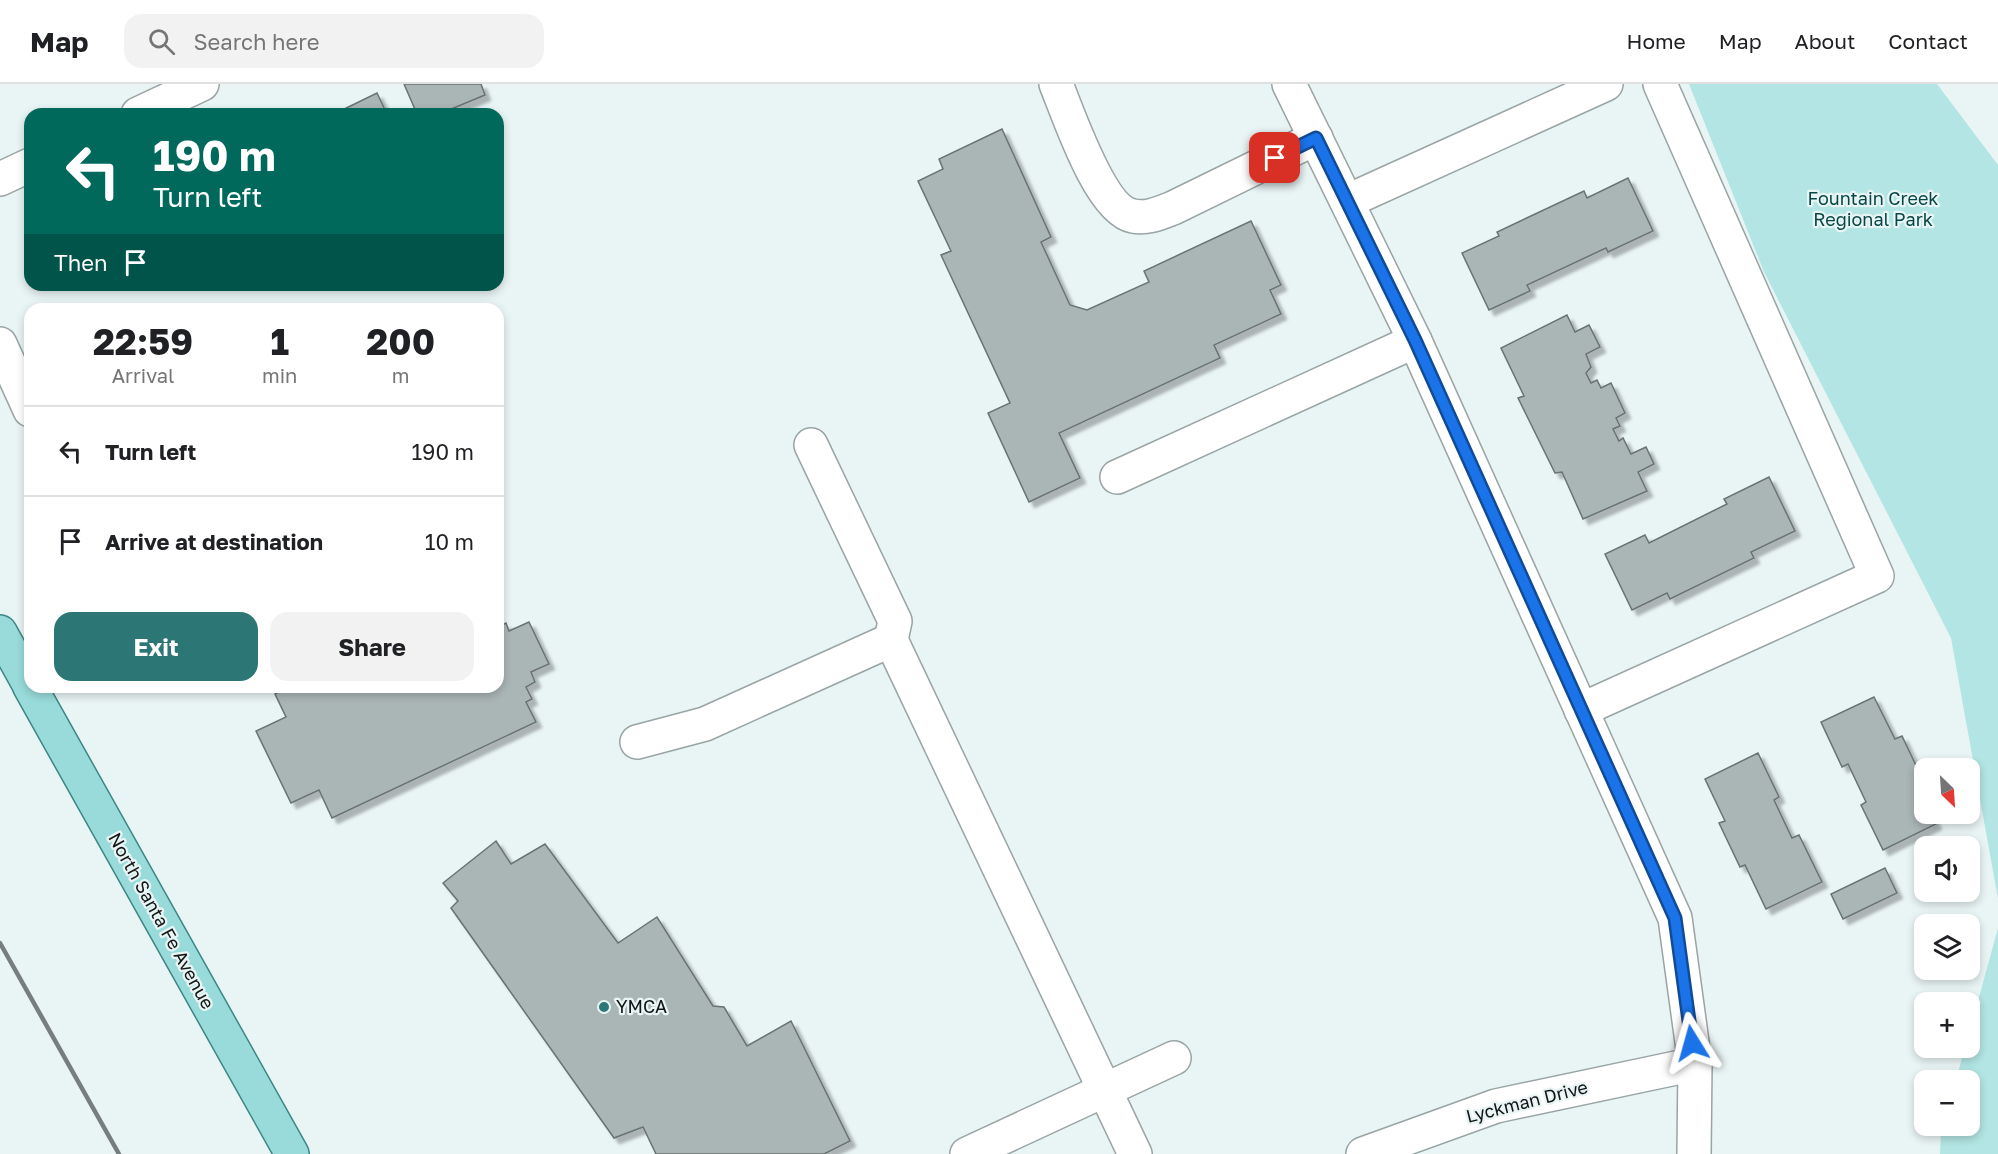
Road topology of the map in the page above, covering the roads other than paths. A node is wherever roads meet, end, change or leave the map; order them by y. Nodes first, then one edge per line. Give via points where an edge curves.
1 (202, 84) edge
2 (1056, 84) edge
3 (1289, 84) edge
4 (1606, 84) edge
5 (1660, 84) edge
6 (151, 108) edge
7 (1316, 138) junction
8 (24, 168) edge
9 (0, 179) edge
10 (1348, 201) junction
11 (1415, 340) junction
12 (0, 344) edge
13 (24, 397) edge
14 (811, 445) dead end
15 (1117, 477) dead end
16 (0, 632) edge
17 (891, 640) junction
18 (24, 668) edge
19 (39, 693) edge
20 (1581, 710) junction
21 (637, 742) dead end
22 (1174, 1058) dead end
23 (1695, 1064) junction
24 (1105, 1091) junction
25 (292, 1154) edge
26 (967, 1154) edge
27 (1135, 1154) edge
28 (1363, 1154) edge
29 (1694, 1154) edge

1 - 6 street
2 - 7 street via 1088,162 1111,201 1131,216 1150,216 1173,208
3 - 7 street
4 - 10 street
5 - 20 street via 1877,576
7 - 10 street
8 - 9 street
10 - 11 street
11 - 15 street
11 - 20 street
12 - 13 street
14 - 17 street via 895,621
16 - 18 main road, North Santa Fe Avenue
17 - 21 street via 705,724
17 - 24 street
19 - 25 main road, North Santa Fe Avenue
20 - 23 street via 1675,918
22 - 24 street
23 - 28 street, Lyckman Drive via 1496,1106
23 - 29 street
24 - 26 street
24 - 27 street

